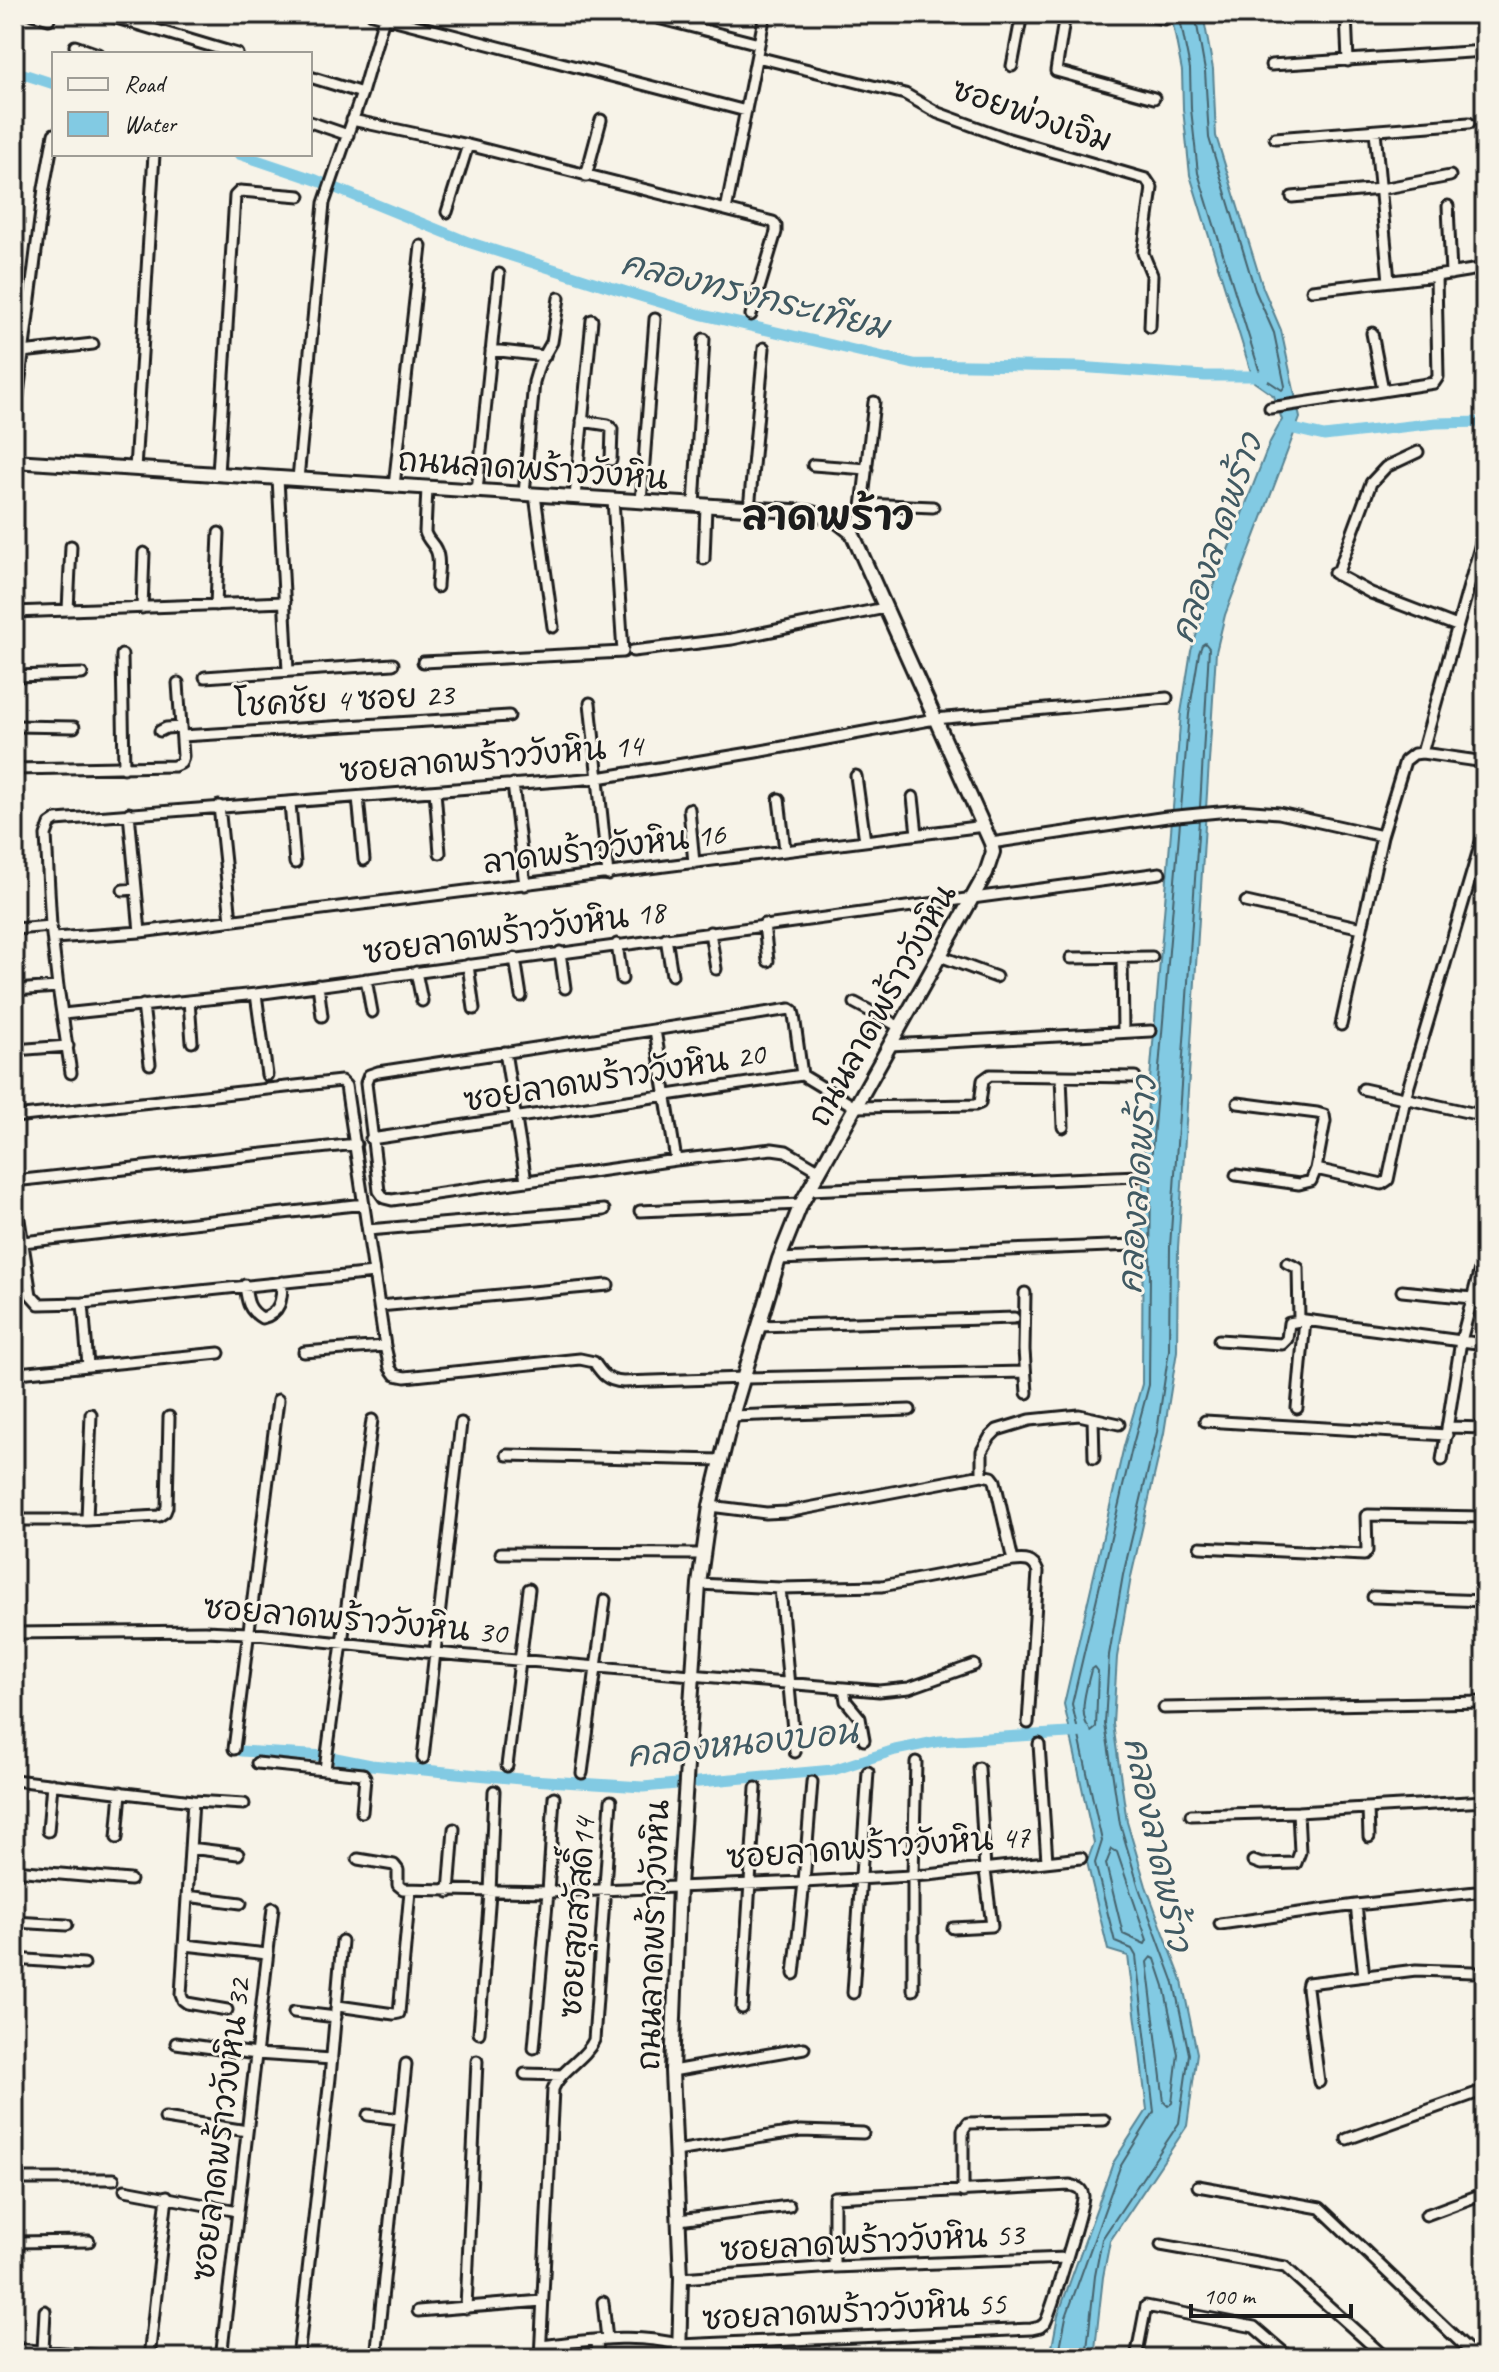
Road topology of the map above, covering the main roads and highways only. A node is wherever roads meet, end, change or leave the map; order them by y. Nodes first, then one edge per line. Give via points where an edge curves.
1 (14, 461) edge
2 (679, 2351) edge

1 - 2 main road, ถนนลาดพร้าววังหิน via 808,512 834,519 852,533 991,843 991,863 801,1204 779,1259 710,1506 692,1674 672,2071

